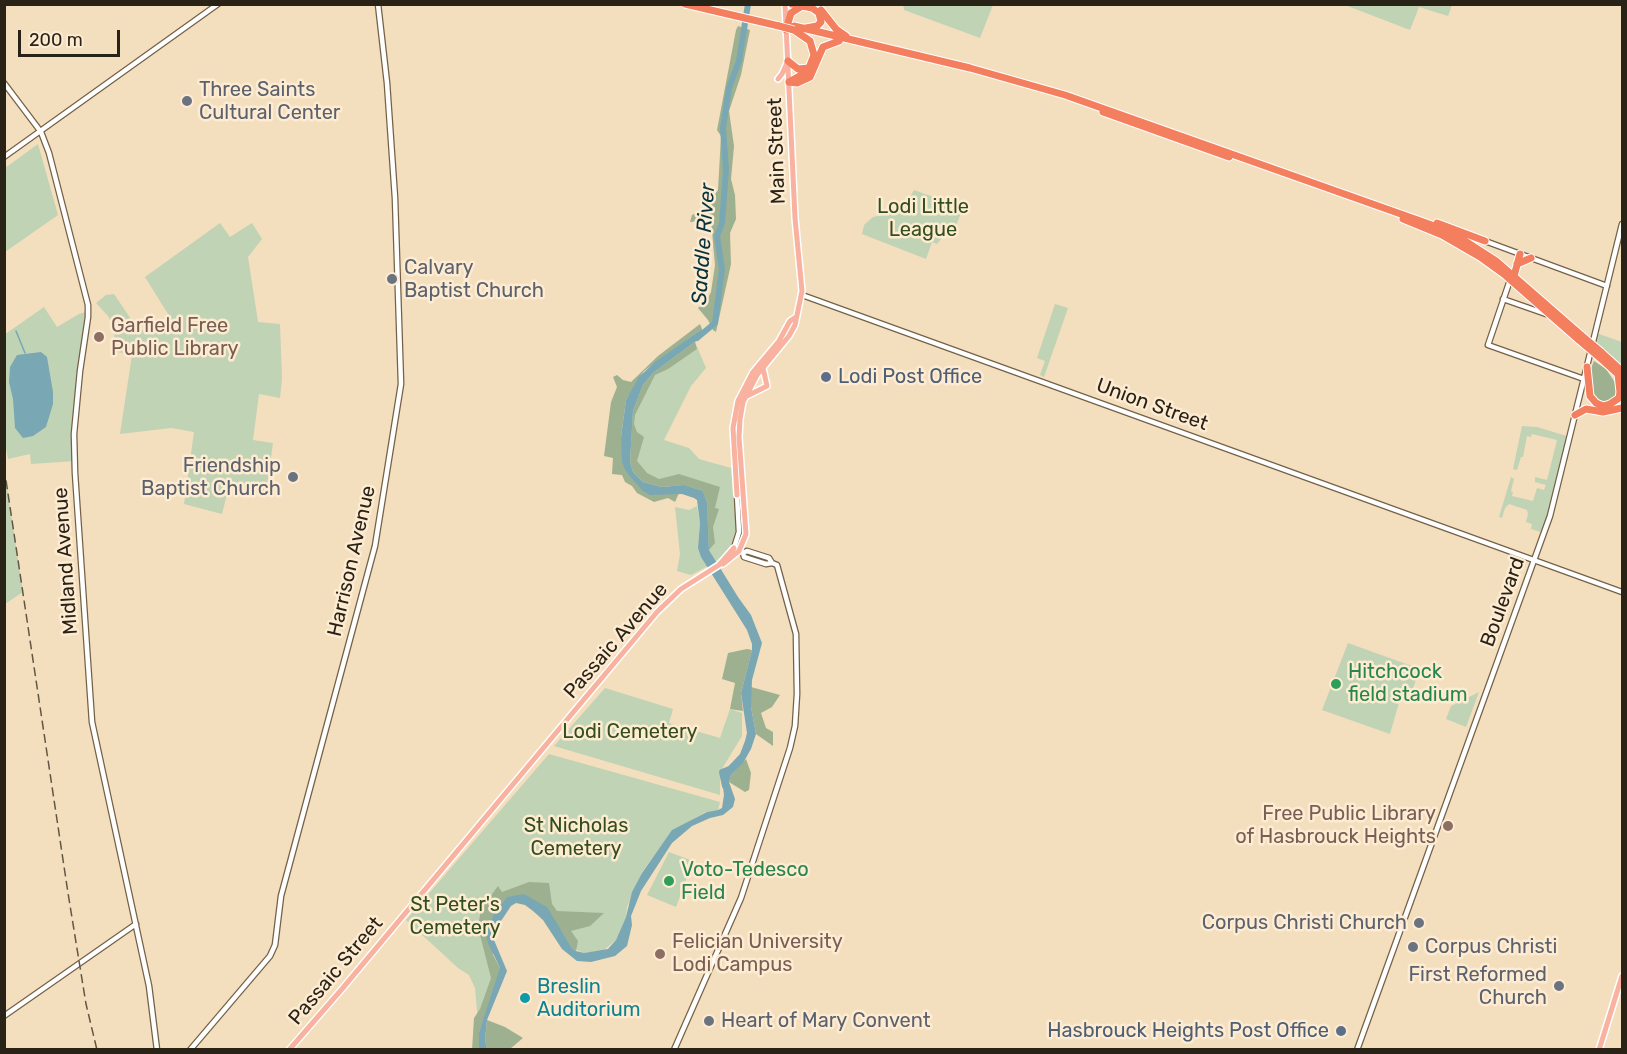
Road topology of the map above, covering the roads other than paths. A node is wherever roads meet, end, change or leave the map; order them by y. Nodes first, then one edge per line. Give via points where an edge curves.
1 (218, 4) edge
2 (378, 4) edge
3 (685, 4) edge
4 (705, 4) edge
5 (785, 4) edge
6 (792, 4) edge
7 (811, 4) edge
8 (802, 6) junction
9 (733, 14) junction
10 (787, 27) junction
11 (802, 28) junction
12 (852, 40) junction
13 (838, 41) junction
14 (788, 61) junction
15 (809, 68) junction
16 (778, 79) dead end
17 (789, 82) junction
18 (4, 83) edge
19 (41, 132) junction
20 (4, 157) edge
21 (1419, 220) junction
22 (1623, 224) edge
23 (1485, 241) joint
24 (1520, 254) junction
25 (1531, 258) junction
26 (1517, 264) junction
27 (1512, 278) junction
28 (1607, 286) junction
29 (802, 295) junction
30 (1503, 299) junction
31 (1550, 315) junction
32 (796, 317) junction
33 (1580, 338) junction
34 (1587, 367) junction
35 (763, 368) junction
36 (1621, 374) edge
37 (1584, 379) junction
38 (746, 396) junction
39 (1623, 408) edge
40 (1575, 416) junction
41 (737, 495) joint
42 (739, 550) junction
43 (1534, 560) junction
44 (1623, 592) edge
45 (498, 801) joint
46 (136, 924) junction
47 (1623, 976) edge
48 (4, 1016) edge
49 (157, 1050) edge
50 (190, 1050) edge
51 (289, 1050) edge
52 (674, 1050) edge
53 (1357, 1050) edge
54 (1599, 1050) edge

1 - 19 street
2 - 50 street, Harrison Avenue via 395,198 401,384 375,546 281,896 275,945 270,956
3 - 9 highway
4 - 9 highway
5 - 10 main road, Main Street
6 - 8 highway
7 - 12 highway
8 - 10 highway via 791,13
8 - 11 highway via 816,10 821,18 817,26
9 - 10 highway
10 - 11 highway
10 - 13 highway
10 - 14 main road, Main Street
10 - 15 highway via 810,41 814,55
11 - 12 highway
12 - 21 highway via 976,69 1075,98
13 - 17 highway via 823,46 810,77
13 - 27 highway via 1006,82 1138,124 1425,227
14 - 15 highway via 798,69
14 - 16 main road
14 - 17 main road, Main Street
15 - 17 highway
17 - 29 main road, Main Street
18 - 19 street, Midland Avenue
19 - 20 street
19 - 46 street, Midland Avenue via 88,305 74,445 92,722
21 - 23 highway
21 - 27 highway via 1471,245
22 - 28 street, Boulevard
23 - 24 street
24 - 25 street
24 - 26 highway
25 - 26 highway
25 - 28 street
26 - 27 highway
27 - 30 street
27 - 31 highway
27 - 33 highway
28 - 34 street, Boulevard
29 - 32 main road
29 - 43 street, Union Street
30 - 31 street
30 - 37 street via 1488,345
31 - 33 highway
32 - 35 main road via 789,336
32 - 41 main road via 753,372 738,401 732,439
33 - 36 highway, bridge
34 - 36 highway via 1590,396 1599,405 1619,398
34 - 37 street, Boulevard
35 - 38 main road
35 - 38 main road via 767,386
37 - 40 street, Boulevard
38 - 42 main road via 739,428 746,534
39 - 40 highway via 1603,412 1586,409
40 - 43 street, Boulevard via 1550,516
41 - 42 street
42 - 45 main road, Passaic Avenue via 664,604
42 - 52 street via 746,557 775,564 796,634 793,737 741,898
43 - 44 street, Union Street
43 - 53 street, Boulevard
45 - 51 main road, Passaic Street
46 - 48 street
46 - 49 street, Midland Avenue
47 - 54 main road

